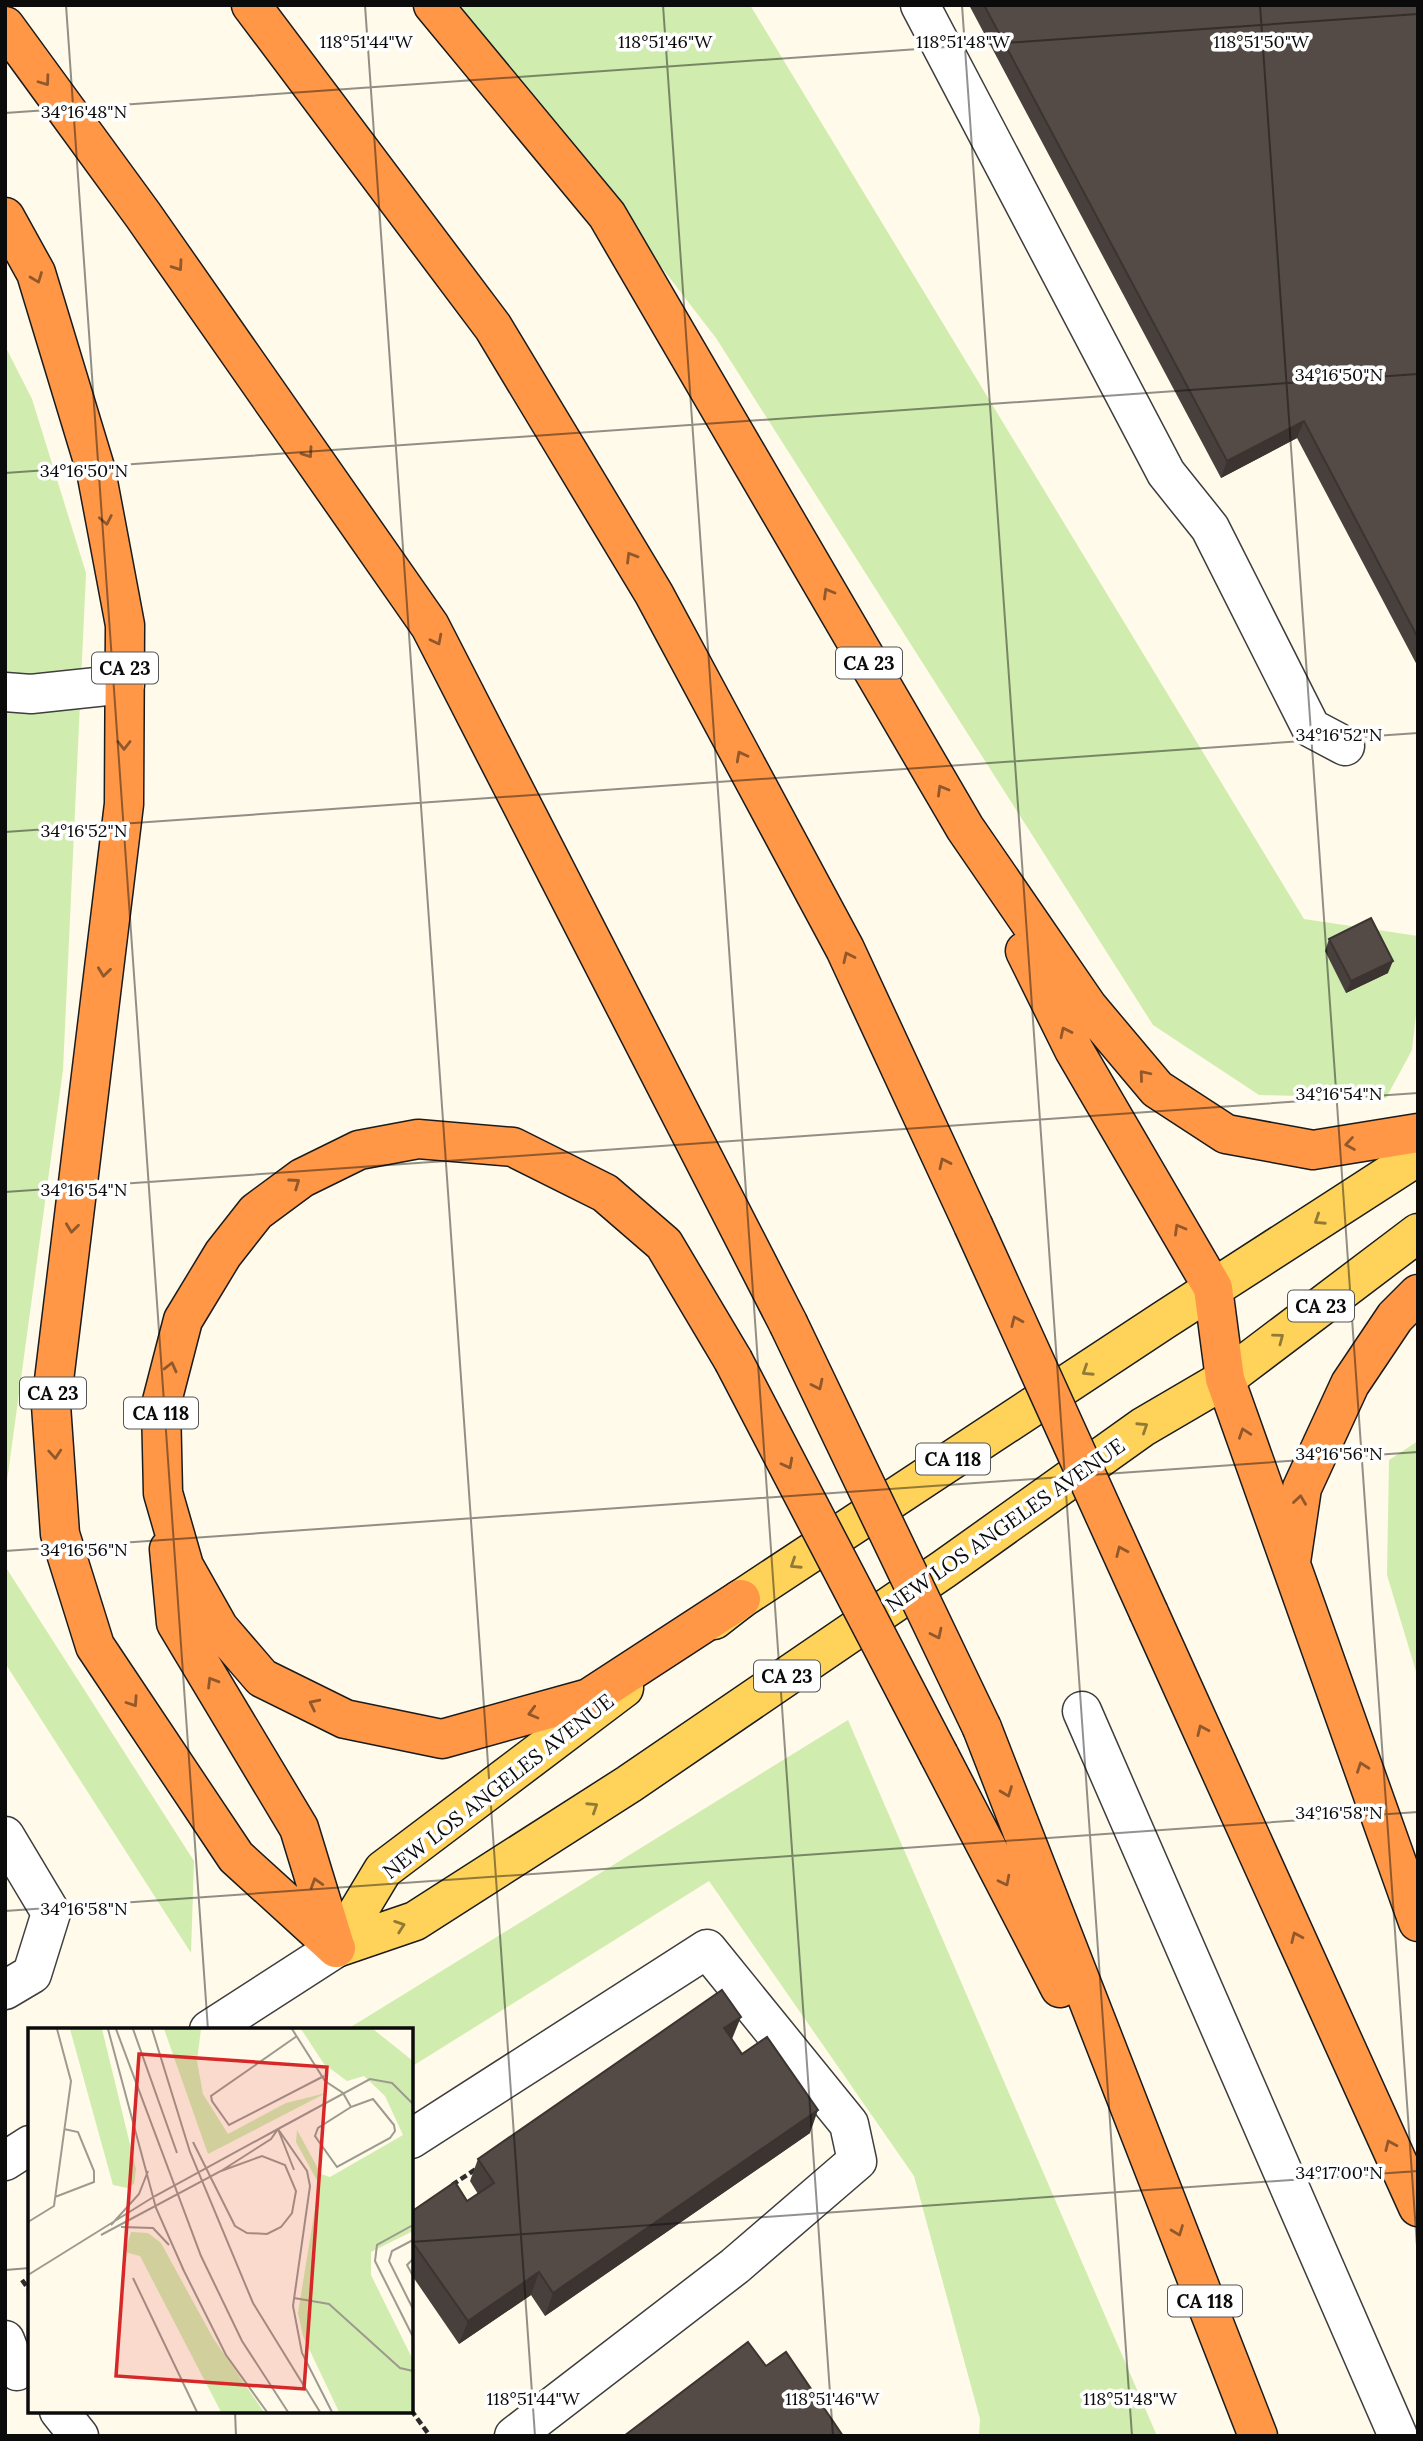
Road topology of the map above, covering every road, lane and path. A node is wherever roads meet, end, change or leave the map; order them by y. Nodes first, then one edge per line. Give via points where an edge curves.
1 (251, 5) edge
2 (433, 5) edge
3 (920, 5) edge
4 (5, 26) edge
5 (5, 217) edge
6 (125, 684) junction
7 (5, 692) edge
8 (1345, 746) dead end
9 (965, 828) junction
10 (1418, 1133) edge
11 (1418, 1156) edge
12 (1418, 1233) edge
13 (1213, 1288) junction
14 (1418, 1294) edge
15 (1225, 1379) junction
16 (163, 1493) junction
17 (1290, 1567) junction
18 (741, 1599) junction
19 (1082, 1711) dead end
20 (5, 1836) edge
21 (1418, 1922) edge
22 (336, 1948) junction
23 (5, 1990) edge
24 (212, 2028) edge
25 (413, 2138) edge
26 (28, 2146) edge
27 (5, 2161) edge
28 (479, 2167) dead end
29 (1153, 2167) junction
30 (445, 2190) edge
31 (1418, 2207) edge
32 (22, 2280) dead end
33 (28, 2288) edge
34 (61, 2413) edge
35 (413, 2413) edge
36 (79, 2436) edge
37 (430, 2436) edge
38 (514, 2436) edge
39 (1258, 2436) edge
40 (1398, 2436) edge

31 -> 1 highway, bridge via 845,949 654,594 493,327
9 -> 2 highway, CA 23 via 607,215
3 - 8 street via 1166,472 1210,528 1311,728
4 -> 29 highway, bridge via 430,626 788,1323 982,1728
5 -> 6 highway, CA 23 via 36,273 96,471 125,625
6 - 7 street via 32,694
6 -> 22 highway, CA 23 via 124,804 51,1405 60,1534 95,1646 206,1813 236,1857
10 -> 9 highway, CA 23 via 1313,1150 1226,1134 1157,1089 1088,1007
13 -> 9 highway via 1074,1050
11 -> 13 main road, NEW LOS ANGELES AVENUE / CA 118
15 -> 12 main road, NEW LOS ANGELES AVENUE / CA 23
13 - 15 highway
13 -> 18 main road, NEW LOS ANGELES AVENUE / CA 118
17 -> 14 highway via 1301,1488 1344,1395 1395,1317
17 -> 15 highway
22 -> 15 main road, NEW LOS ANGELES AVENUE / CA 23 via 415,1921 629,1784 1143,1427
18 -> 16 highway, CA 118 via 589,1698 442,1738 345,1719 262,1678 219,1628 184,1566
22 -> 16 highway via 299,1828 176,1623
16 -> 29 highway, CA 118, bridge via 161,1405 183,1320 223,1254 256,1212 302,1178 359,1150 418,1139 513,1147 605,1193 664,1244 733,1360
21 -> 17 highway
18 - 22 main road, NEW LOS ANGELES AVENUE via 383,1870
19 - 40 street
20 - 23 street via 51,1913 32,1974
22 - 24 street
25 - 38 street via 707,1949 849,2124 857,2161 736,2266
26 - 27 street
28 - 30 path
29 -> 39 highway, CA 118
32 - 33 path
34 - 36 street
35 - 37 path

